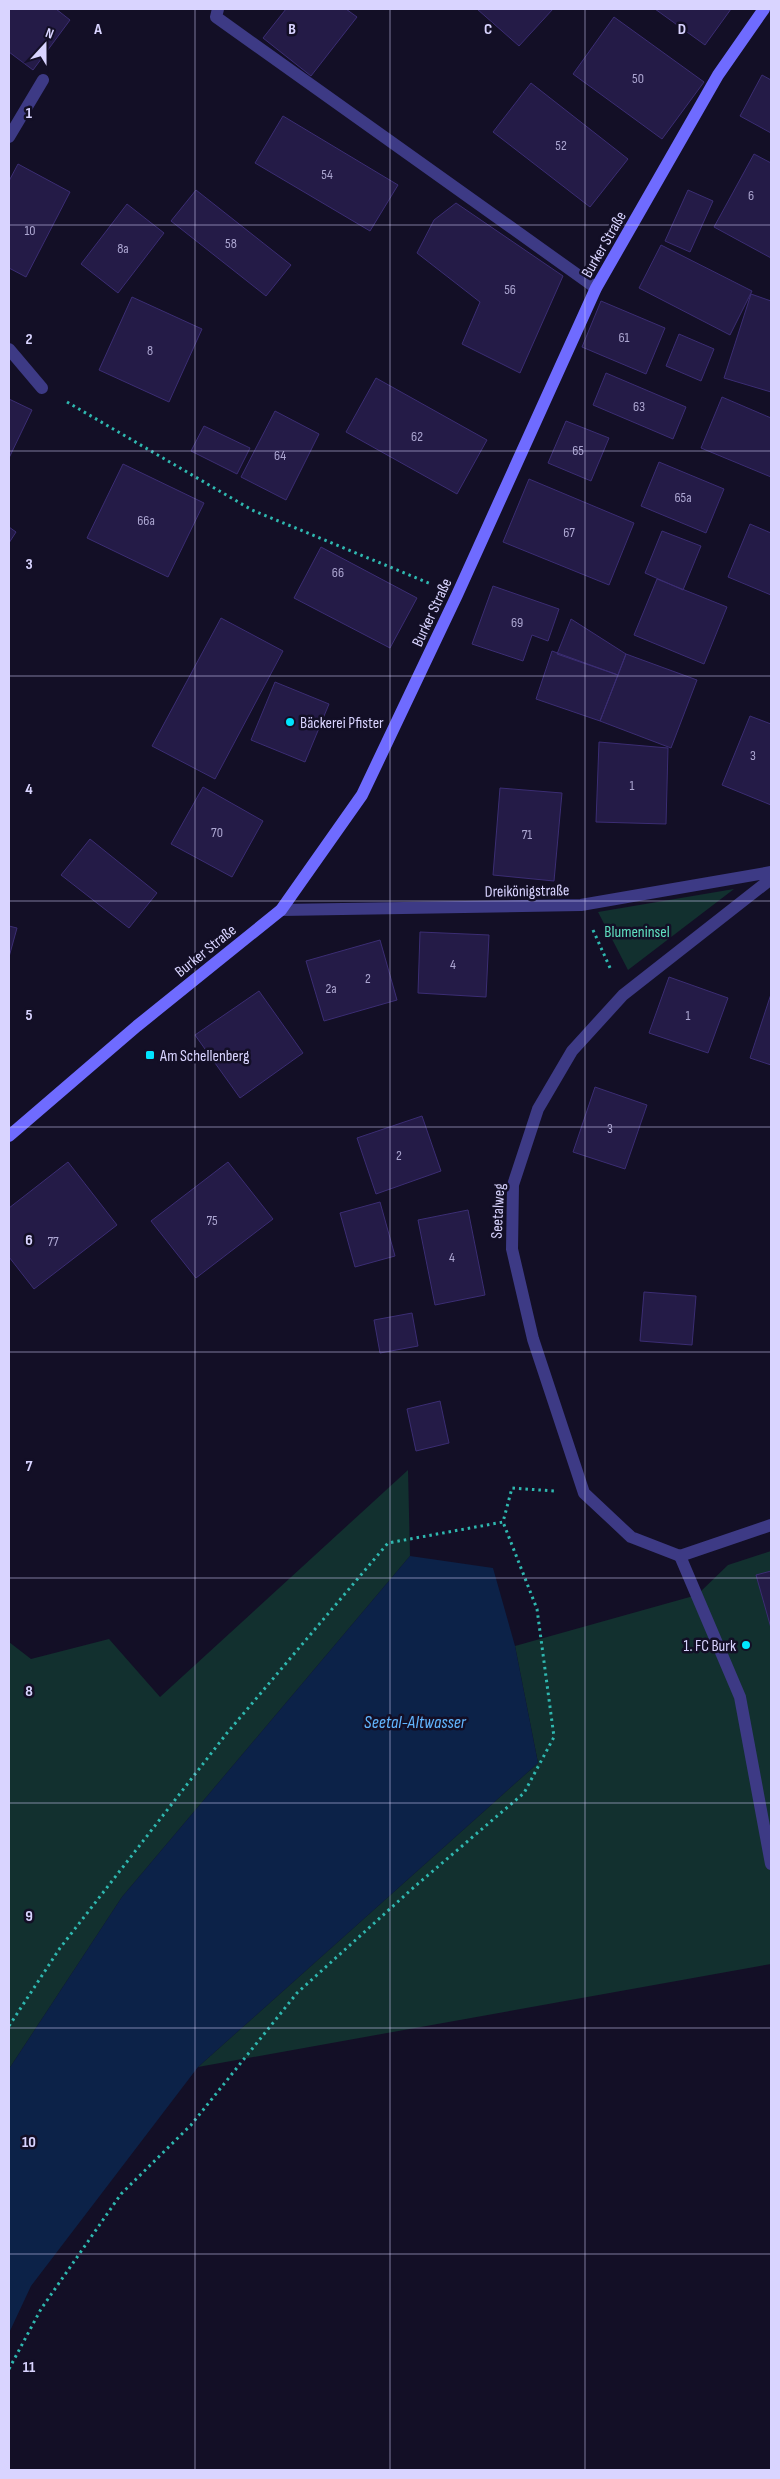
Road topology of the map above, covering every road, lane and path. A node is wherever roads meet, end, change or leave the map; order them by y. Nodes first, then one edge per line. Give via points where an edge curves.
1 (218, 9) edge
2 (764, 9) edge
3 (43, 80) dead end
4 (9, 137) edge
5 (596, 288) junction
6 (9, 349) edge
7 (42, 388) joint
8 (458, 595) junction
9 (771, 872) edge
10 (771, 879) edge
11 (581, 905) junction
12 (281, 910) junction
13 (622, 995) junction
14 (9, 1136) edge
15 (584, 1493) junction
16 (503, 1522) junction
17 (771, 1525) edge
18 (680, 1556) junction
19 (771, 1864) edge
20 (9, 2026) edge
21 (9, 2369) edge

1 - 5 street via 216,17
2 - 5 main road, Burker Straße via 718,75
3 - 4 street
5 - 8 main road, Burker Straße
6 - 7 street
7 - 8 path via 252,510
8 - 12 main road, Burker Straße via 362,795
9 - 11 street, Dreikönigstraße
10 - 13 street, Seetalweg
11 - 12 street, Dreikönigstraße
11 - 13 path
12 - 14 main road, Burker Straße via 137,1026
13 - 15 street, Seetalweg via 572,1051 543,1101 513,1185 514,1258 533,1339
15 - 16 path via 512,1488
15 - 18 street, Seetalweg via 631,1537
16 - 20 path via 388,1543 227,1733 60,1948
16 - 21 path via 537,1609 554,1738 524,1793 297,1992 191,2125 121,2194 41,2309
17 - 18 street
18 - 19 street via 740,1697

